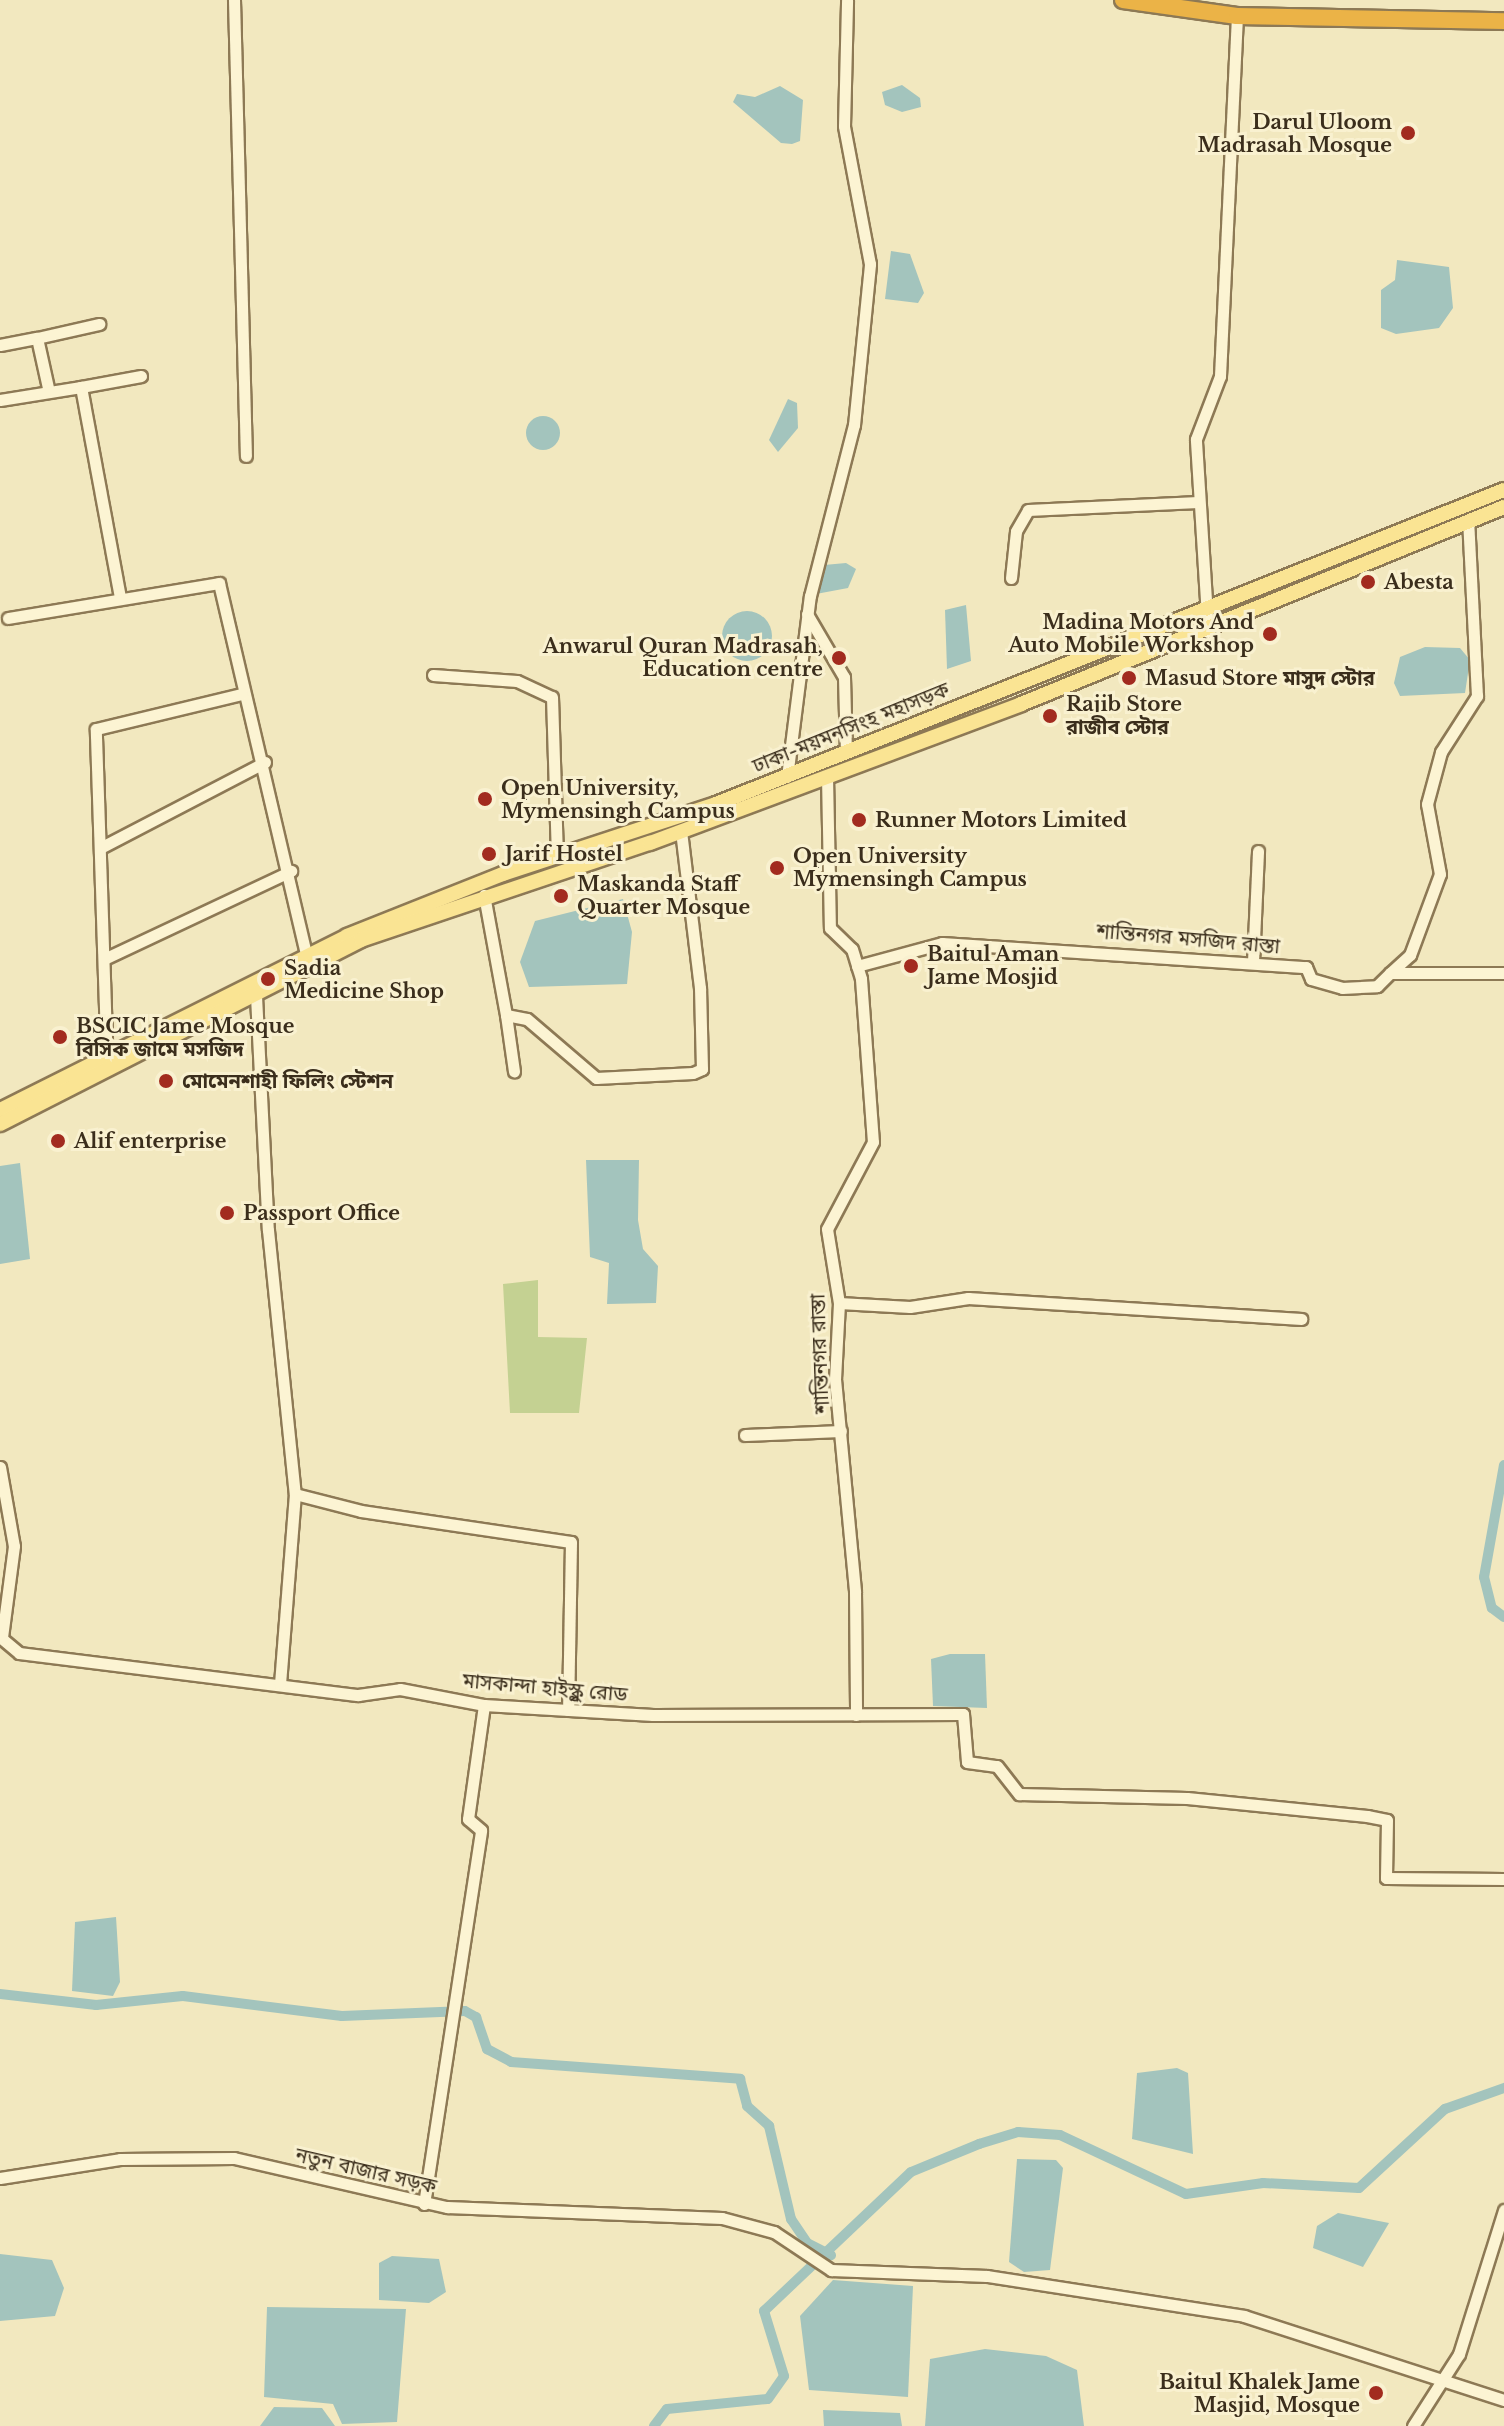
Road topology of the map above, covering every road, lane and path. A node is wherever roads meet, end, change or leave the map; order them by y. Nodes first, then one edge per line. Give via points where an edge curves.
1 (234, 0) edge
2 (847, 0) edge
3 (1123, 0) edge
4 (1237, 16) junction
5 (1504, 21) edge
6 (99, 324) dead end
7 (37, 338) junction
8 (0, 345) edge
9 (141, 376) dead end
10 (81, 387) junction
11 (49, 392) junction
12 (0, 400) edge
13 (246, 456) dead end
14 (1504, 490) edge
15 (1198, 502) junction
16 (1504, 507) edge
17 (1468, 520) junction
18 (1011, 578) dead end
19 (120, 598) junction
20 (1206, 605) junction
21 (807, 614) junction
22 (8, 618) dead end
23 (1208, 632) junction
24 (433, 675) dead end
25 (242, 694) junction
26 (846, 751) junction
27 (265, 762) junction
28 (827, 776) junction
29 (787, 777) junction
30 (681, 831) junction
31 (100, 848) junction
32 (1258, 851) dead end
33 (557, 857) junction
34 (291, 871) junction
35 (484, 895) junction
36 (306, 954) junction
37 (104, 959) junction
38 (1253, 962) junction
39 (857, 966) junction
40 (1390, 973) junction
41 (1504, 973) edge
42 (256, 996) junction
43 (506, 1015) junction
44 (106, 1038) dead end
45 (514, 1071) dead end
46 (0, 1110) edge
47 (0, 1124) edge
48 (839, 1303) junction
49 (1301, 1319) dead end
50 (841, 1431) junction
51 (745, 1435) dead end
52 (0, 1467) edge
53 (295, 1494) junction
54 (1, 1637) edge
55 (280, 1684) junction
56 (484, 1705) junction
57 (568, 1710) junction
58 (856, 1715) junction
59 (1504, 1879) edge
60 (0, 2178) edge
61 (424, 2204) junction
62 (1504, 2210) edge
63 (1446, 2383) junction
64 (1504, 2400) edge
65 (1413, 2426) edge

1 - 13 street
2 - 21 street via 844,126 870,264 854,425
3 - 4 highway
4 - 5 highway
4 - 15 street via 1220,376 1196,439
6 - 7 street
7 - 8 street
7 - 11 street
9 - 10 street
10 - 11 street
10 - 19 street
11 - 12 street
14 - 20 main road, ঢাকা-ময়মনসিংহ মহাসড়ক
15 - 18 street via 1028,510 1016,531
15 - 20 street
16 - 17 main road, ঢাকা-ময়মনসিংহ মহাসড়ক
17 - 23 main road, ঢাকা-ময়মনসিংহ মহাসড়ক
17 - 40 street via 1477,696 1441,752 1427,804 1440,874 1410,955
19 - 22 street
19 - 25 street via 219,583
20 - 23 street
20 - 26 main road, ঢাকা-ময়মনসিংহ মহাসড়ক
21 - 26 street via 844,677
21 - 29 street
23 - 28 main road, ঢাকা-ময়মনসিংহ মহাসড়ক
24 - 33 street via 517,681 552,697
25 - 27 street via 252,703
25 - 31 street via 96,729
26 - 29 main road, ঢাকা-ময়মনসিংহ মহাসড়ক
27 - 31 street
27 - 34 street
28 - 30 main road, ঢাকা-ময়মনসিংহ মহাসড়ক
28 - 39 street, শান্তিনগর রাস্তা via 830,928 852,949
29 - 33 main road, ঢাকা-ময়মনসিংহ মহাসড়ক
30 - 35 main road, ঢাকা-ময়মনসিংহ মহাসড়ক
30 - 43 street via 696,936 702,1069 596,1078 527,1019
31 - 37 street
32 - 38 street
33 - 36 main road, ঢাকা-ময়মনসিংহ মহাসড়ক
34 - 36 street
34 - 37 street
35 - 42 main road, ঢাকা-ময়মনসিংহ মহাসড়ক via 361,940
35 - 43 street
36 - 46 main road, ঢাকা-ময়মনসিংহ মহাসড়ক
37 - 44 street
38 - 39 street, শান্তিনগর মসজিদ রাস্তা via 942,943
38 - 40 street, শান্তিনগর মসজিদ রাস্তা via 1306,967 1311,979 1342,988 1377,986
39 - 48 street, শান্তিনগর রাস্তা via 873,1142 827,1229
40 - 41 street, শান্তিনগর মসজিদ রাস্তা
42 - 47 main road, ঢাকা-ময়মনসিংহ মহাসড়ক
42 - 53 street via 268,1230
43 - 45 street
48 - 49 street via 1043,1301
48 - 50 street, শান্তিনগর রাস্তা
50 - 51 street
50 - 58 street, শান্তিনগর রাস্তা
52 - 54 street via 14,1546
53 - 55 street
53 - 57 street via 361,1511 571,1542
54 - 55 street, মাসকান্দা হাইস্কুল রোড via 19,1653
55 - 56 street, মাসকান্দা হাইস্কুল রোড via 358,1695 400,1689
56 - 57 street, মাসকান্দা হাইস্কুল রোড
56 - 61 street via 468,1819 481,1830
57 - 58 street, মাসকান্দা হাইস্কুল রোড
58 - 59 street, মাসকান্দা হাইস্কুল রোড via 963,1714 967,1762 997,1766 1019,1794 1187,1798 1367,1816 1387,1820 1386,1878
60 - 61 street, নতুন বাজার সড়ক via 120,2159 234,2158
61 - 63 street, নতুন বাজার সড়ক via 722,2218 774,2232 831,2270 987,2276 1170,2302 1299,2331
62 - 63 street
63 - 64 street
63 - 65 street

